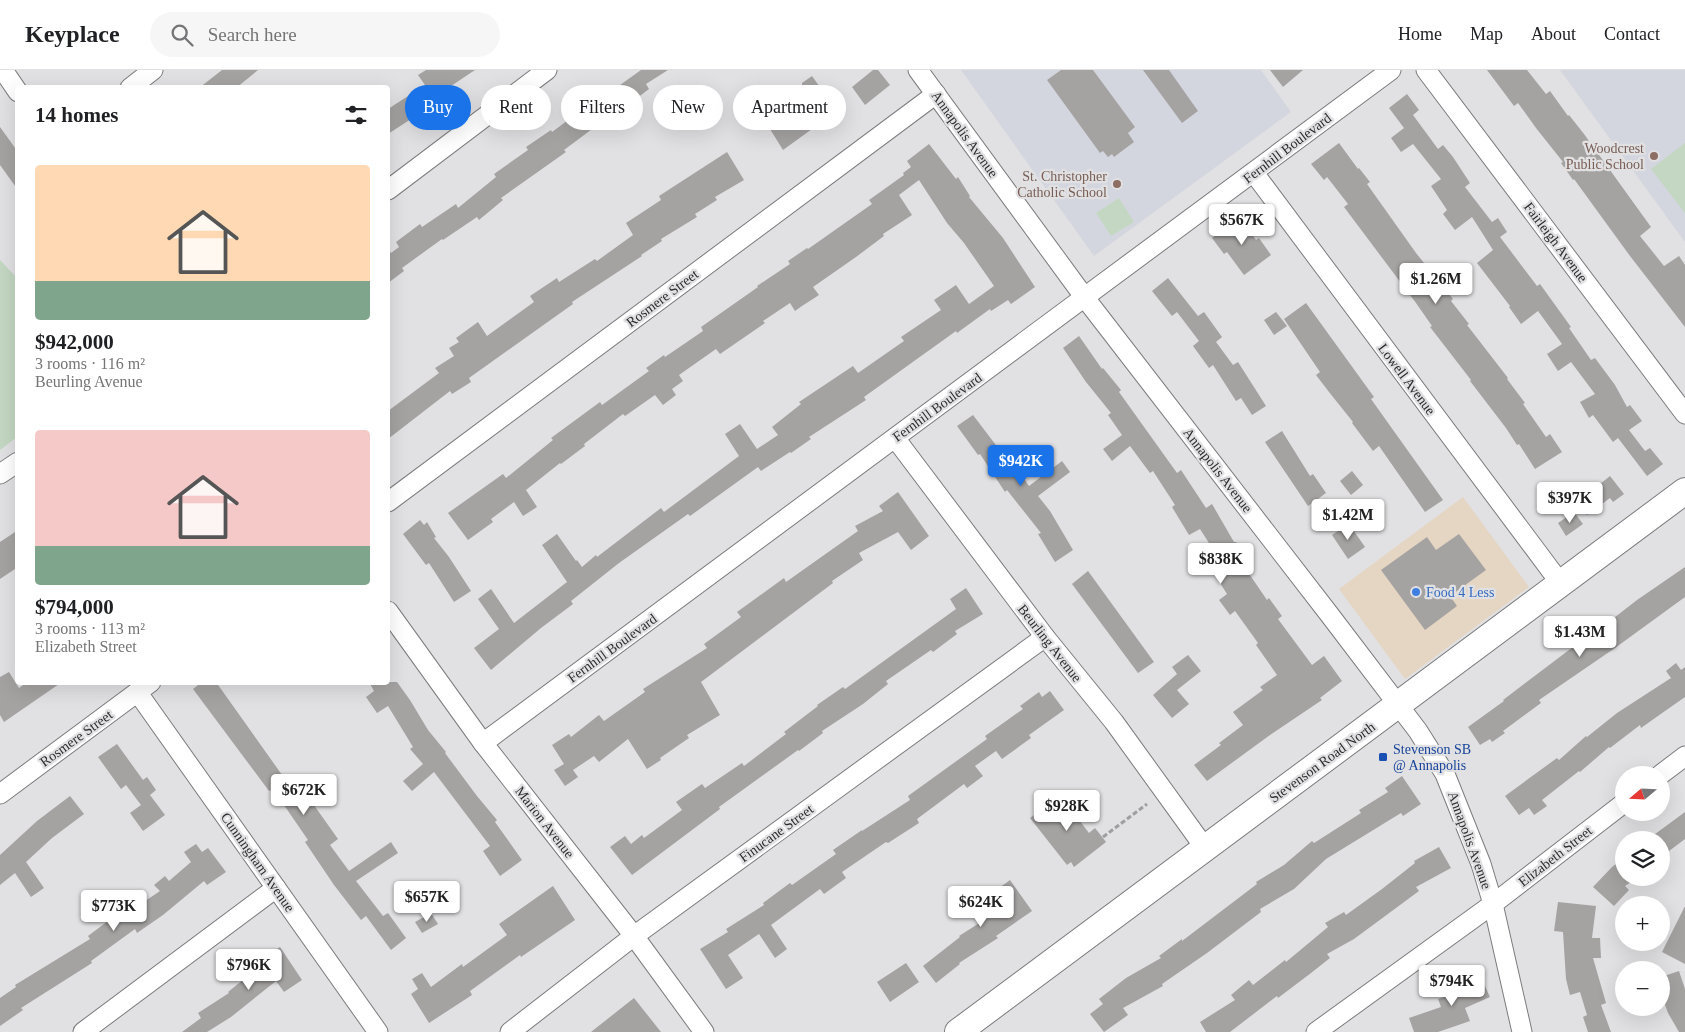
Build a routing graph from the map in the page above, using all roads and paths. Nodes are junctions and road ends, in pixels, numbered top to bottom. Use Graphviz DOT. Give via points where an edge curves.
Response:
graph roads {
  1 [pos="3,70"];
  2 [pos="153,70"];
  3 [pos="548,70"];
  4 [pos="918,70"];
  5 [pos="1391,70"];
  6 [pos="1426,70"];
  7 [pos="134,85"];
  8 [pos="15,88"];
  9 [pos="936,94"];
  10 [pos="1254,173"];
  11 [pos="390,188"];
  12 [pos="1085,298"];
  13 [pos="1685,414"];
  14 [pos="895,438"];
  15 [pos="15,464"];
  16 [pos="0,474"];
  17 [pos="1685,492"];
  18 [pos="390,501"];
  19 [pos="1561,584"];
  20 [pos="390,614"];
  21 [pos="1045,637"];
  22 [pos="144,688"];
  23 [pos="1398,705"];
  24 [pos="482,743"];
  25 [pos="1685,756"];
  26 [pos="1670,767"];
  27 [pos="0,794"];
  28 [pos="1147,804"];
  29 [pos="1615,810"];
  30 [pos="1103,837"];
  31 [pos="1205,848"];
  32 [pos="276,888"];
  33 [pos="1493,904"];
  34 [pos="634,936"];
  35 [pos="83,1032"];
  36 [pos="378,1032"];
  37 [pos="510,1032"];
  38 [pos="704,1032"];
  39 [pos="958,1032"];
  40 [pos="1316,1032"];
  41 [pos="1522,1032"];
  1 -- 8 [label="street"];
  2 -- 7 [label="street"];
  3 -- 11 [label="street"];
  4 -- 9 [label="street, Annapolis Avenue"];
  5 -- 10 [label="street, Fernhill Boulevard"];
  6 -- 13 [label="street, Fairleigh Avenue"];
  9 -- 12 [label="street, Annapolis Avenue"];
  9 -- 18 [label="street, Rosmere Street"];
  10 -- 12 [label="street, Fernhill Boulevard"];
  10 -- 19 [label="street, Lowell Avenue"];
  12 -- 14 [label="street, Fernhill Boulevard"];
  12 -- 23 [label="street, Annapolis Avenue"];
  14 -- 21 [label="street, Beurling Avenue"];
  14 -- 24 [label="street, Fernhill Boulevard"];
  15 -- 16 [label="street"];
  17 -- 19 [label="main road, Stevenson Road North"];
  19 -- 23 [label="main road, Stevenson Road North"];
  20 -- 24 [label="street, Marion Avenue"];
  21 -- 31 [label="street, Beurling Avenue" via="1114,722"];
  21 -- 34 [label="street, Finucane Street"];
  22 -- 27 [label="street, Rosmere Street"];
  22 -- 32 [label="street, Cunningham Avenue"];
  23 -- 31 [label="main road, Stevenson Road North"];
  23 -- 33 [label="street, Annapolis Avenue" via="1445,774 1481,864"];
  24 -- 34 [label="street, Marion Avenue"];
  25 -- 26 [label="street"];
  28 -- 30 [label="path"];
  29 -- 33 [label="street, Elizabeth Street"];
  31 -- 39 [label="main road, Stevenson Road North"];
  32 -- 35 [label="street"];
  32 -- 36 [label="street, Cunningham Avenue"];
  33 -- 40 [label="street, Elizabeth Street"];
  33 -- 41 [label="street, Annapolis Avenue"];
  34 -- 37 [label="street, Finucane Street"];
  34 -- 38 [label="street, Marion Avenue"];
}
